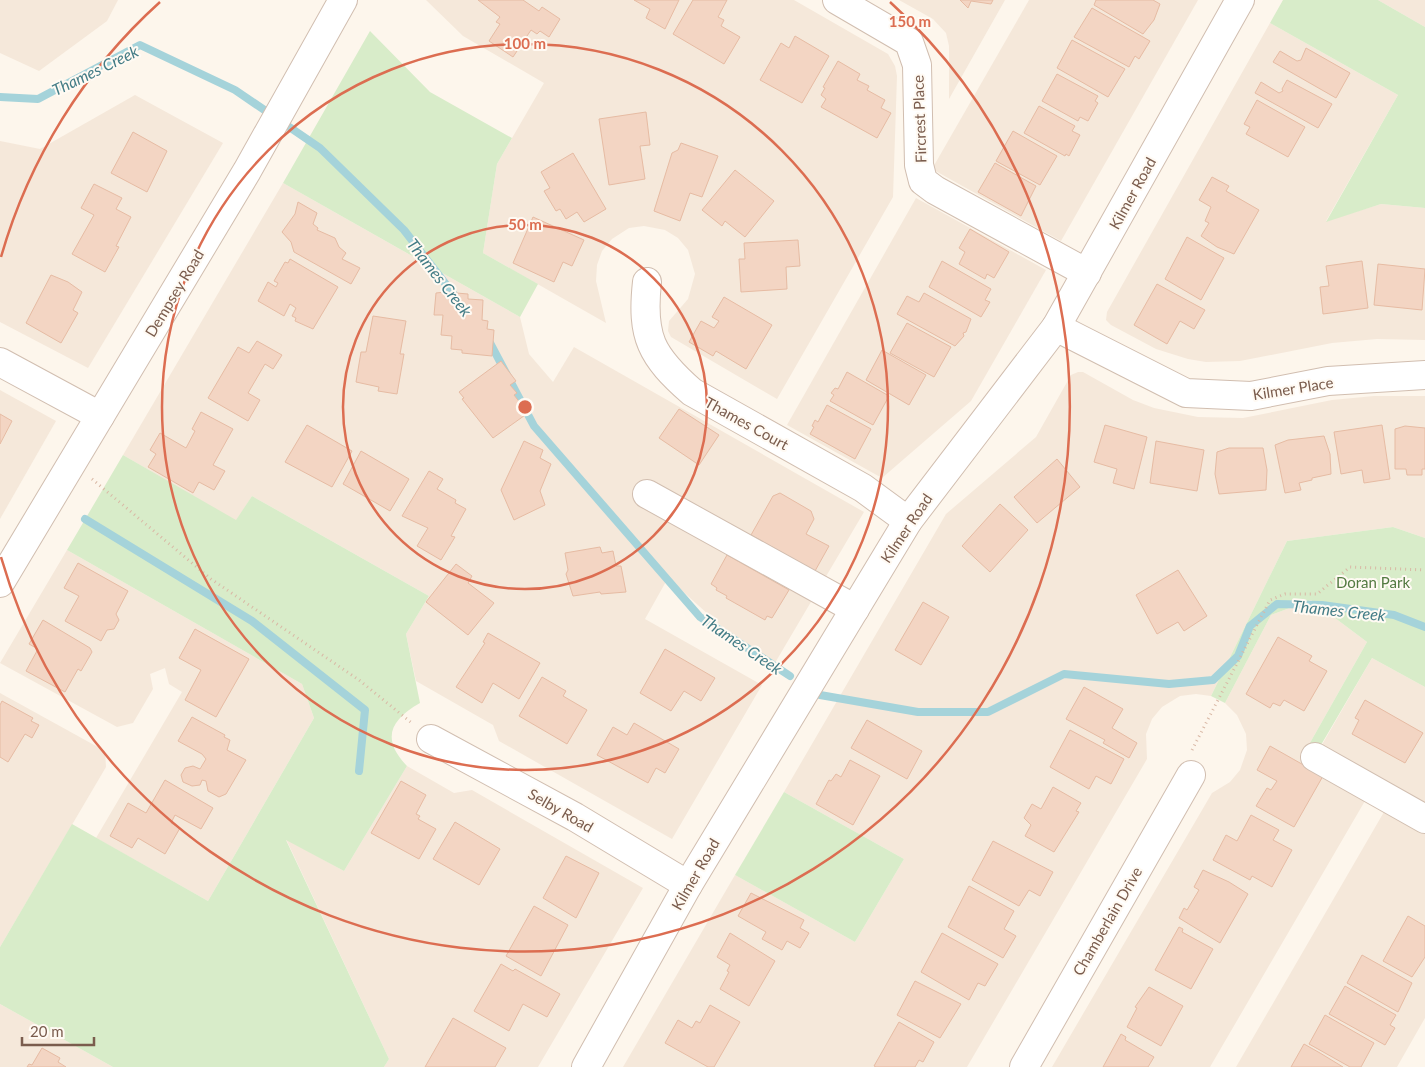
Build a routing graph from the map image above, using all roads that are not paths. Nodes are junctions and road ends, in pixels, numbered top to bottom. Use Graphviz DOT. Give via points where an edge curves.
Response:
graph roads {
  1 [pos="343,0"];
  2 [pos="837,0"];
  3 [pos="1240,0"];
  4 [pos="1088,273"];
  5 [pos="648,282"];
  6 [pos="1056,327"];
  7 [pos="0,362"];
  8 [pos="1425,375"];
  9 [pos="100,416"];
  10 [pos="648,494"];
  11 [pos="908,521"];
  12 [pos="0,583"];
  13 [pos="854,609"];
  14 [pos="431,739"];
  15 [pos="1315,757"];
  16 [pos="1191,763"];
  17 [pos="1425,819"];
  18 [pos="688,885"];
  19 [pos="586,1067"];
  20 [pos="1024,1067"];
  1 -- 9 [label="street, Dempsey Road" via="247,170"];
  2 -- 4 [label="street, Fircrest Place" via="909,42 917,65 919,165 923,181"];
  3 -- 4 [label="street, Kilmer Road"];
  4 -- 6 [label="street, Kilmer Road"];
  5 -- 11 [label="street, Thames Court" via="644,312 647,333 660,358 692,392 863,488"];
  6 -- 8 [label="street, Kilmer Place" via="1186,393 1252,396 1328,381"];
  6 -- 11 [label="street, Kilmer Road"];
  7 -- 9 [label="street"];
  9 -- 12 [label="street, Dempsey Road"];
  10 -- 13 [label="street"];
  11 -- 13 [label="street, Kilmer Road"];
  13 -- 18 [label="street, Kilmer Road"];
  14 -- 18 [label="street, Selby Road" via="575,817"];
  15 -- 17 [label="street"];
  16 -- 20 [label="street, Chamberlain Drive"];
  18 -- 19 [label="street, Kilmer Road"];
}
